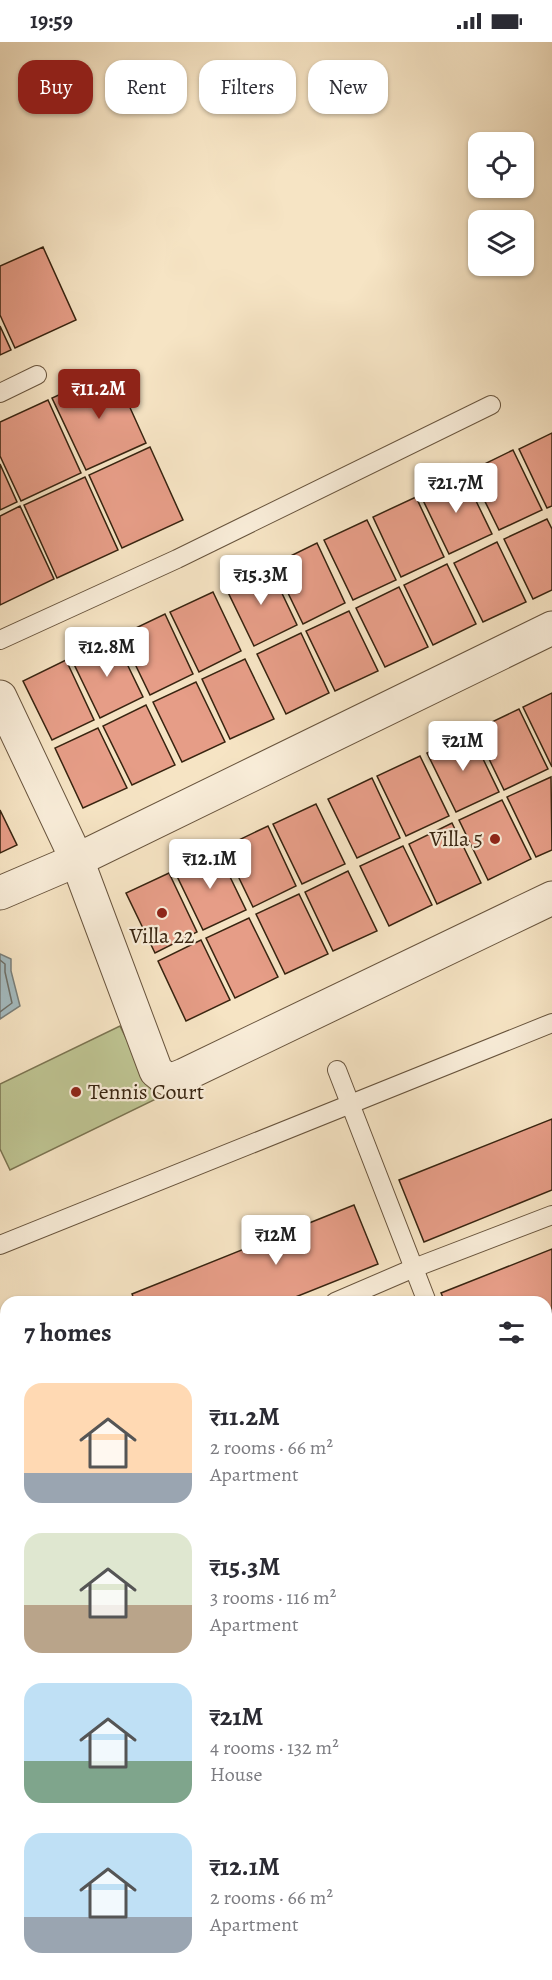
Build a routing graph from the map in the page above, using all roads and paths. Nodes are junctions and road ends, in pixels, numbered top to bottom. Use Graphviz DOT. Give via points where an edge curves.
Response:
graph roads {
  1 [pos="37,375"];
  2 [pos="0,393"];
  3 [pos="491,405"];
  4 [pos="552,628"];
  5 [pos="0,640"];
  6 [pos="0,697"];
  7 [pos="77,860"];
  8 [pos="0,893"];
  9 [pos="552,898"];
  10 [pos="552,1023"];
  11 [pos="337,1071"];
  12 [pos="350,1103"];
  13 [pos="552,1215"];
  14 [pos="0,1245"];
  15 [pos="414,1268"];
  16 [pos="349,1296"];
  17 [pos="425,1296"];
  1 -- 2 [label="lane"];
  3 -- 5 [label="lane" via="177,559"];
  4 -- 7 [label="street"];
  6 -- 7 [label="street"];
  7 -- 8 [label="street"];
  7 -- 9 [label="street" via="156,1071 172,1080"];
  10 -- 12 [label="lane"];
  11 -- 12 [label="lane"];
  12 -- 14 [label="lane"];
  12 -- 15 [label="lane"];
  13 -- 15 [label="lane"];
  15 -- 16 [label="lane"];
  15 -- 17 [label="lane"];
}
